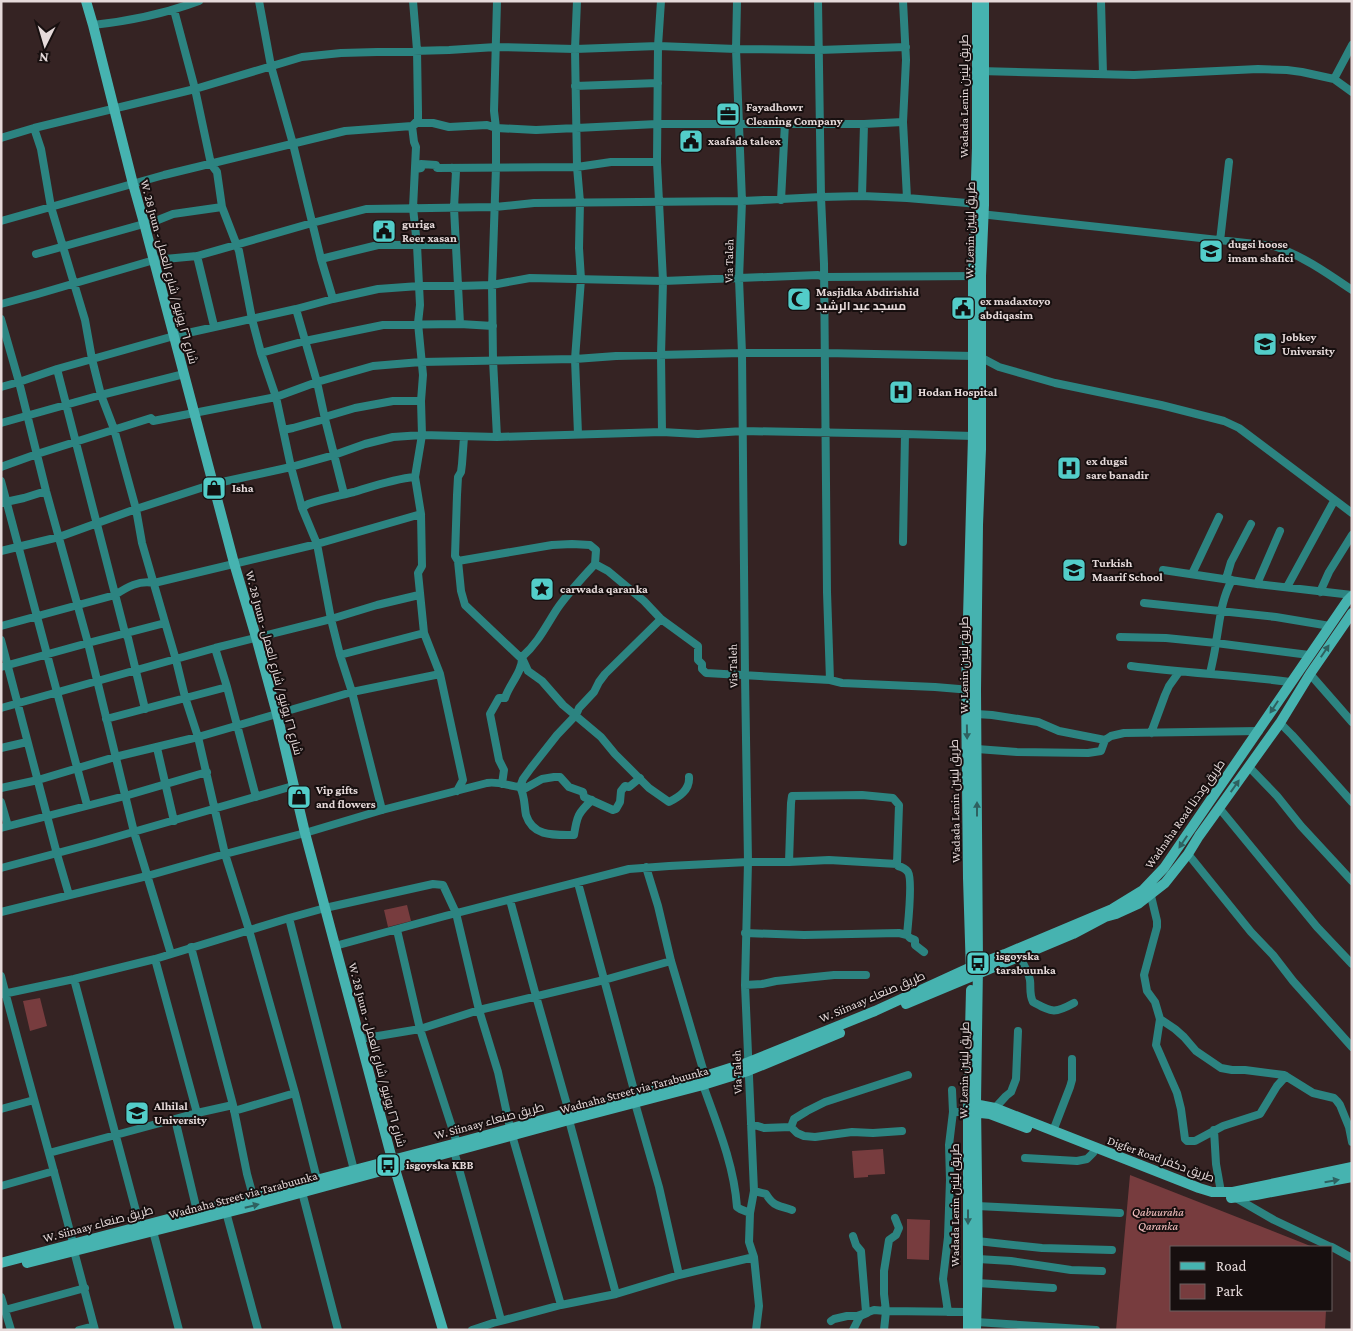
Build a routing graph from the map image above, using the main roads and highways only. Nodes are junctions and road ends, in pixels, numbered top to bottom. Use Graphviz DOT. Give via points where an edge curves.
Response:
graph roads {
  1 [pos="86,1"];
  2 [pos="977,1"];
  3 [pos="984,1"];
  4 [pos="981,71"];
  5 [pos="978,357"];
  6 [pos="1352,596"];
  7 [pos="1352,613"];
  8 [pos="971,690"];
  9 [pos="973,878"];
  10 [pos="975,970"];
  11 [pos="972,1108"];
  12 [pos="393,1163"];
  13 [pos="1352,1167"];
  14 [pos="1352,1177"];
  15 [pos="74,1247"];
  16 [pos="1,1263"];
  17 [pos="1,1270"];
  18 [pos="976,1326"];
  19 [pos="443,1330"];
  20 [pos="968,1330"];
  1 -- 12 [label="main road, W. 28 Juun - شارع ٢٦ يونيو / شارع العمل"];
  2 -- 4 [label="main road, Wadada Lenin طريق لينين"];
  3 -- 4 [label="main road"];
  4 -- 5 [label="main road, Wadada Lenin طريق لينين"];
  5 -- 8 [label="main road, Wadada Lenin طريق لينين" via="973,436"];
  5 -- 8 [label="main road, W. Lenin طريق لينين" via="981,449"];
  6 -- 10 [label="main road, Wadnaha Road طريق وددنا, one-way" via="1176,852 1143,890 1112,909"];
  10 -- 7 [label="main road, Wadnaha Road طريق وددنا, one-way" via="1019,956 1138,904 1165,883 1280,724"];
  8 -- 9 [label="main road, Wadada Lenin طريق لينين, one-way"];
  9 -- 8 [label="main road, W. Lenin طريق لينين, one-way" via="977,749 976,714"];
  9 -- 10 [label="main road, Wadada Lenin طريق لينين"];
  10 -- 11 [label="main road, W. Lenin طريق لينين"];
  10 -- 12 [label="main road, W. Siinaay طريق صنعاء" via="748,1067"];
  11 -- 13 [label="main road, Digfer Road طريق دكفر" via="994,1108 1199,1188 1221,1192"];
  11 -- 14 [label="main road, Digfer Road طريق دكفر, one-way" via="1218,1198 1236,1198"];
  11 -- 18 [label="main road, W. Lenin طريق لينين" via="978,1259"];
  11 -- 20 [label="main road, Wadada Lenin طريق لينين, one-way"];
  12 -- 15 [label="main road, W. Siinaay طريق صنعاء" via="253,1196"];
  15 -- 12 [label="main road, Wadnaha Street via Tarabuunka, one-way" via="153,1231 302,1192"];
  12 -- 19 [label="main road, W. 28 Juun - شارع ٢٦ يونيو / شارع العمل"];
  15 -- 16 [label="main road, W. Siinaay طريق صنعاء"];
  15 -- 17 [label="main road, Wadnaha Street via Tarabuunka"];
}
